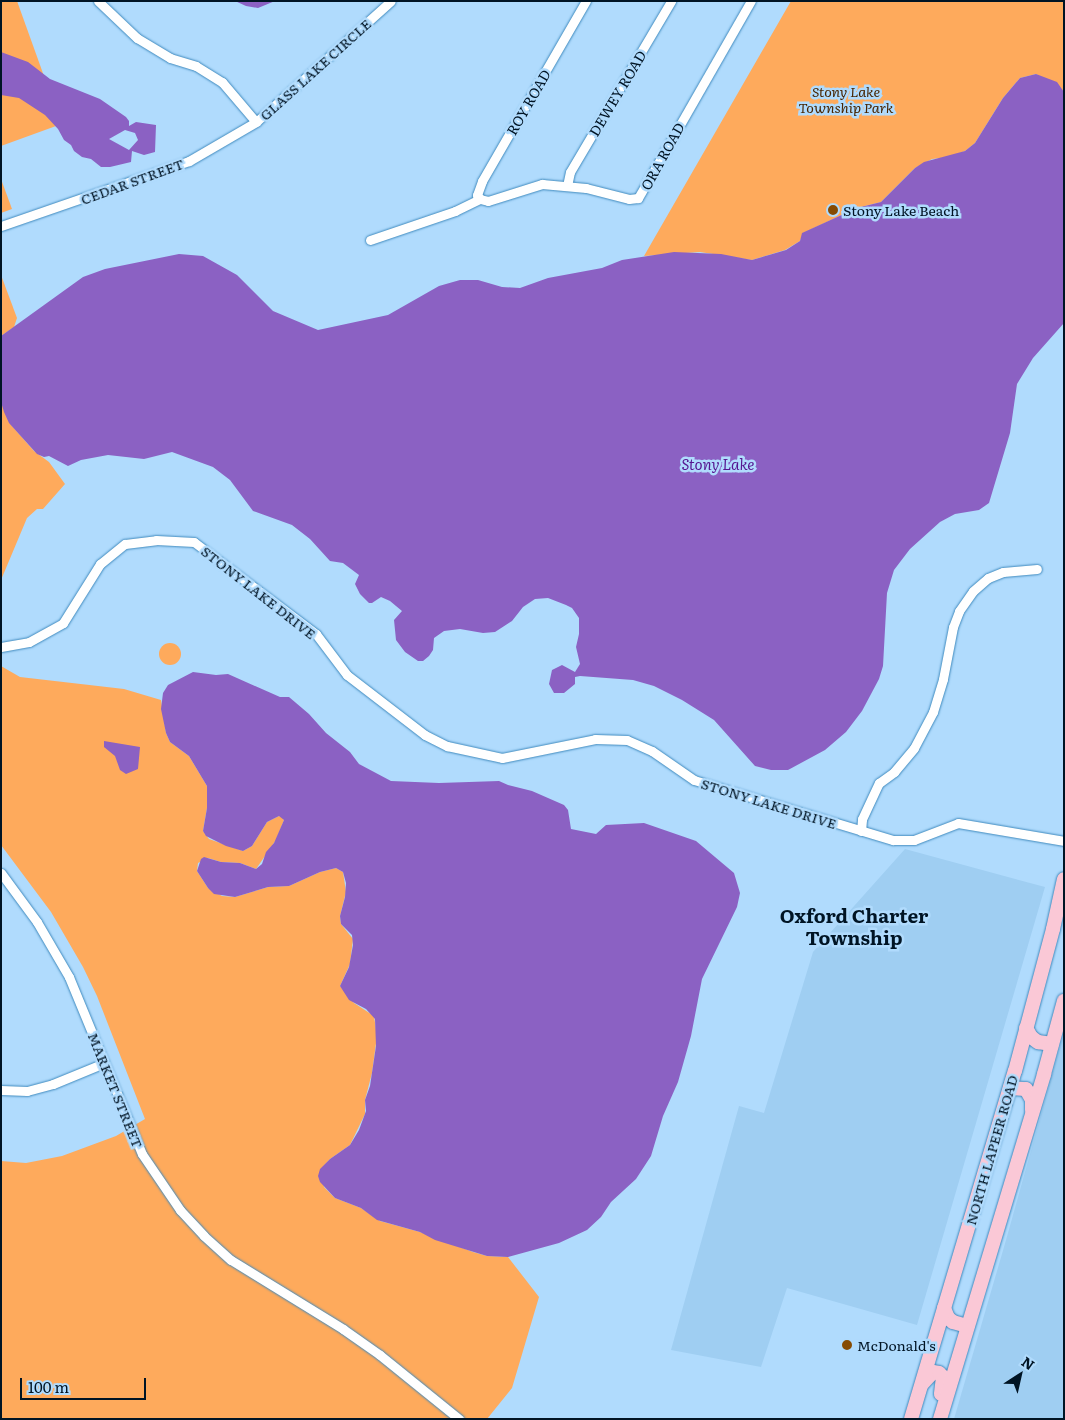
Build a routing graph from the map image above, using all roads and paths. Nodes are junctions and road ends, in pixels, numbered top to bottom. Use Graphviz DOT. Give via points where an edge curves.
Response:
graph roads {
  1 [pos="98,1"];
  2 [pos="392,1"];
  3 [pos="671,1"];
  4 [pos="751,1"];
  5 [pos="584,3"];
  6 [pos="256,122"];
  7 [pos="567,186"];
  8 [pos="480,199"];
  9 [pos="1,226"];
  10 [pos="370,240"];
  11 [pos="1037,569"];
  12 [pos="1,647"];
  13 [pos="861,831"];
  14 [pos="1064,841"];
  15 [pos="1,873"];
  16 [pos="1064,879"];
  17 [pos="1064,1002"];
  18 [pos="1026,1028"];
  19 [pos="1052,1044"];
  20 [pos="104,1063"];
  21 [pos="1010,1088"];
  22 [pos="1,1090"];
  23 [pos="1032,1114"];
  24 [pos="944,1308"];
  25 [pos="968,1326"];
  26 [pos="921,1385"];
  27 [pos="459,1419"];
  28 [pos="911,1419"];
  29 [pos="934,1419"];
  30 [pos="940,1419"];
  1 -- 6 [label="street, GLASS LAKE CIRCLE" via="137,38 170,58 196,66 222,82"];
  2 -- 6 [label="street, GLASS LAKE CIRCLE"];
  3 -- 7 [label="street, DEWEY ROAD" via="570,172"];
  4 -- 7 [label="street, ORA ROAD" via="638,198"];
  5 -- 8 [label="street, ROY ROAD" via="482,181 477,194"];
  6 -- 9 [label="street, CEDAR STREET" via="189,161"];
  7 -- 8 [label="street, ORA ROAD" via="542,184 488,202"];
  8 -- 10 [label="street, ORA ROAD" via="455,211"];
  11 -- 13 [label="street" via="1003,572 988,578 972,591 953,627 943,679 932,712 914,748 894,772 879,783 862,819"];
  12 -- 13 [label="street, STONY LAKE DRIVE" via="30,642 63,624 100,564 125,544 156,540 194,542 316,634 347,675 425,735 447,746 502,758 594,739 627,740 652,750 694,780"];
  13 -- 14 [label="street, STONY LAKE DRIVE" via="893,840 914,840 958,823"];
  15 -- 20 [label="street, MARKET STREET" via="37,922 69,977"];
  16 -- 18 [label="main road, NORTH LAPEER ROAD"];
  17 -- 19 [label="main road, NORTH LAPEER ROAD"];
  18 -- 19 [label="main road" via="1038,1042"];
  18 -- 21 [label="main road, NORTH LAPEER ROAD"];
  19 -- 23 [label="main road, NORTH LAPEER ROAD"];
  20 -- 22 [label="street" via="44,1087 27,1091"];
  20 -- 27 [label="street, MARKET STREET" via="142,1154 180,1210 204,1236 248,1272 380,1355"];
  21 -- 23 [label="main road" via="1026,1089 1032,1100"];
  21 -- 24 [label="main road, NORTH LAPEER ROAD"];
  23 -- 25 [label="main road, NORTH LAPEER ROAD"];
  24 -- 25 [label="main road" via="953,1322"];
  24 -- 26 [label="main road, NORTH LAPEER ROAD"];
  25 -- 30 [label="main road, NORTH LAPEER ROAD"];
  26 -- 28 [label="main road, NORTH LAPEER ROAD"];
  26 -- 29 [label="main road" via="933,1372 943,1377 944,1386"];
}
